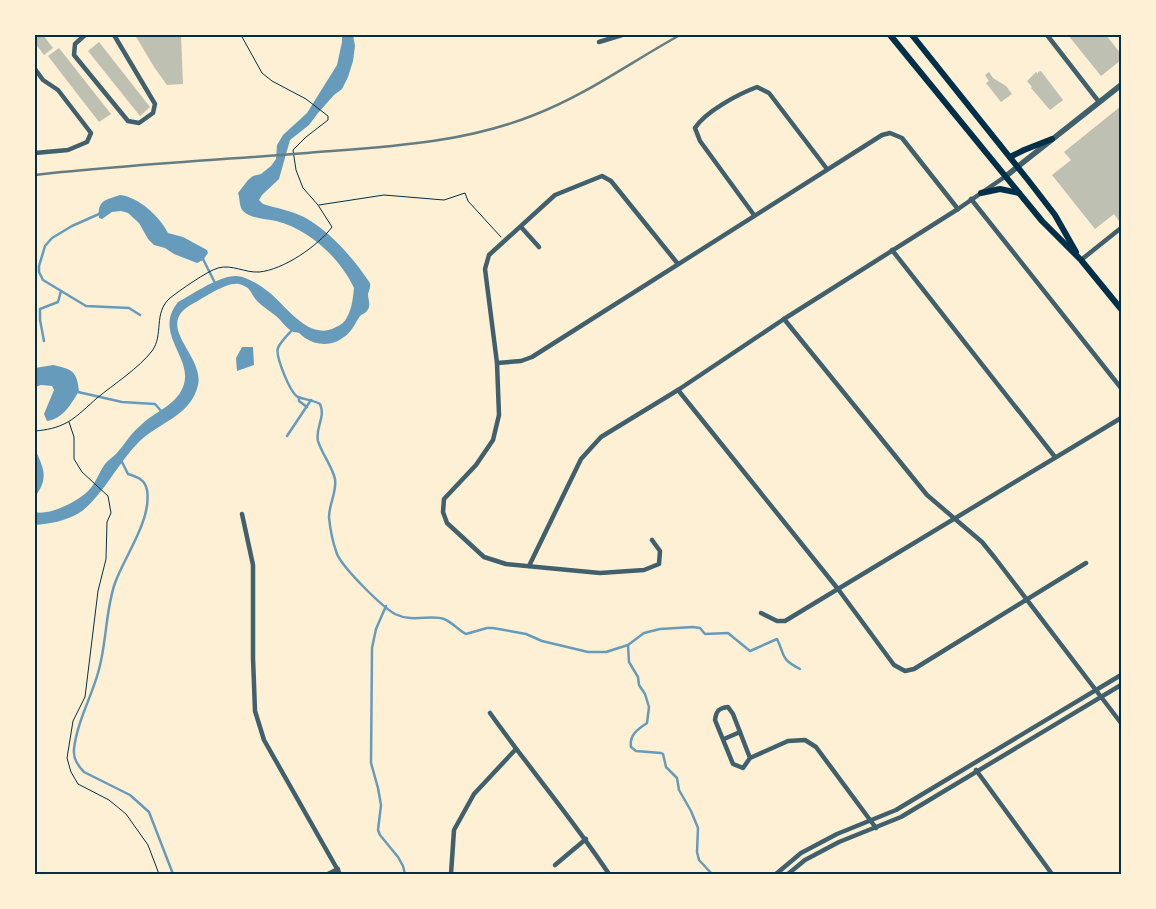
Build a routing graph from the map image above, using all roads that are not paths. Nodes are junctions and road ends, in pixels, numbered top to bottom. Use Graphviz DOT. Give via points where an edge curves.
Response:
graph roads {
  1 [pos="86,35"];
  2 [pos="114,35"];
  3 [pos="622,35"];
  4 [pos="890,35"];
  5 [pos="912,35"];
  6 [pos="1048,35"];
  7 [pos="599,42"];
  8 [pos="35,69"];
  9 [pos="1121,85"];
  10 [pos="1099,102"];
  11 [pos="1052,139"];
  12 [pos="35,153"];
  13 [pos="1010,157"];
  14 [pos="1018,167"];
  15 [pos="828,169"];
  16 [pos="1006,176"];
  17 [pos="981,192"];
  18 [pos="1019,193"];
  19 [pos="971,199"];
  20 [pos="958,209"];
  21 [pos="754,215"];
  22 [pos="521,227"];
  23 [pos="1121,228"];
  24 [pos="539,247"];
  25 [pos="892,250"];
  26 [pos="1081,260"];
  27 [pos="678,264"];
  28 [pos="1121,309"];
  29 [pos="784,319"];
  30 [pos="497,362"];
  31 [pos="1121,388"];
  32 [pos="678,390"];
  33 [pos="1121,418"];
  34 [pos="1055,458"];
  35 [pos="242,514"];
  36 [pos="954,519"];
  37 [pos="652,540"];
  38 [pos="1086,563"];
  39 [pos="529,566"];
  40 [pos="838,589"];
  41 [pos="1027,600"];
  42 [pos="761,613"];
  43 [pos="1121,675"];
  44 [pos="1121,685"];
  45 [pos="1096,690"];
  46 [pos="1101,697"];
  47 [pos="490,713"];
  48 [pos="1121,723"];
  49 [pos="740,732"];
  50 [pos="724,739"];
  51 [pos="516,749"];
  52 [pos="750,758"];
  53 [pos="972,765"];
  54 [pos="977,772"];
  55 [pos="871,822"];
  56 [pos="876,828"];
  57 [pos="586,839"];
  58 [pos="555,865"];
  59 [pos="339,872"];
  60 [pos="328,874"];
  61 [pos="451,874"];
  62 [pos="609,874"];
  63 [pos="776,874"];
  64 [pos="788,874"];
  65 [pos="1052,874"];
  1 -- 2 [label="street" via="75,44 74,55 128,121 139,123 153,113 155,104"];
  3 -- 7 [label="street"];
  4 -- 16 [label="main road"];
  5 -- 13 [label="main road"];
  6 -- 10 [label="street"];
  8 -- 12 [label="street" via="43,80 58,90 91,133 87,142 68,150"];
  9 -- 10 [label="street"];
  10 -- 11 [label="street"];
  11 -- 13 [label="main road"];
  11 -- 14 [label="street"];
  13 -- 14 [label="main road"];
  14 -- 16 [label="street"];
  14 -- 26 [label="main road" via="1055,215"];
  15 -- 20 [label="street" via="874,139 890,133 902,138"];
  15 -- 21 [label="street"];
  15 -- 21 [label="street" via="769,94 757,87 743,92 700,120 695,128 700,141"];
  16 -- 17 [label="street"];
  16 -- 18 [label="main road"];
  17 -- 18 [label="main road" via="1000,189"];
  17 -- 19 [label="street"];
  18 -- 26 [label="main road"];
  19 -- 20 [label="street"];
  19 -- 31 [label="street"];
  20 -- 25 [label="street"];
  21 -- 27 [label="street"];
  22 -- 24 [label="street"];
  22 -- 27 [label="street" via="555,195 602,176 611,181"];
  22 -- 30 [label="street" via="489,255 485,269"];
  23 -- 26 [label="street"];
  25 -- 29 [label="street"];
  25 -- 34 [label="street"];
  26 -- 28 [label="main road"];
  27 -- 30 [label="street" via="532,357"];
  29 -- 32 [label="street"];
  29 -- 36 [label="street" via="927,495"];
  30 -- 39 [label="street" via="499,415 493,440 444,499 443,512 447,523 484,557 506,564"];
  32 -- 39 [label="street" via="622,422 601,437 581,459"];
  32 -- 40 [label="street"];
  33 -- 34 [label="street"];
  34 -- 36 [label="street"];
  35 -- 59 [label="street" via="253,565 255,711 264,740"];
  36 -- 40 [label="street"];
  36 -- 41 [label="street" via="982,542"];
  37 -- 39 [label="street" via="660,551 659,564 644,570 600,573"];
  38 -- 41 [label="street"];
  40 -- 41 [label="street" via="894,665 905,671 914,669"];
  40 -- 42 [label="street" via="785,621 776,621"];
  41 -- 45 [label="street"];
  43 -- 45 [label="street"];
  44 -- 46 [label="street"];
  45 -- 46 [label="street"];
  45 -- 53 [label="street"];
  46 -- 48 [label="street"];
  46 -- 54 [label="street"];
  47 -- 51 [label="street"];
  49 -- 50 [label="street"];
  49 -- 50 [label="street" via="728,707 720,708 715,720"];
  49 -- 52 [label="street"];
  50 -- 52 [label="street" via="733,764 743,768"];
  51 -- 57 [label="street"];
  51 -- 61 [label="street" via="474,794 454,830"];
  52 -- 55 [label="street" via="788,742 805,740 816,747"];
  53 -- 54 [label="street"];
  53 -- 55 [label="street"];
  54 -- 56 [label="street" via="901,817"];
  54 -- 65 [label="street"];
  55 -- 56 [label="street"];
  55 -- 63 [label="street" via="837,834 801,853"];
  56 -- 64 [label="street" via="805,860"];
  57 -- 58 [label="street"];
  57 -- 62 [label="street"];
  59 -- 60 [label="street"];
}
